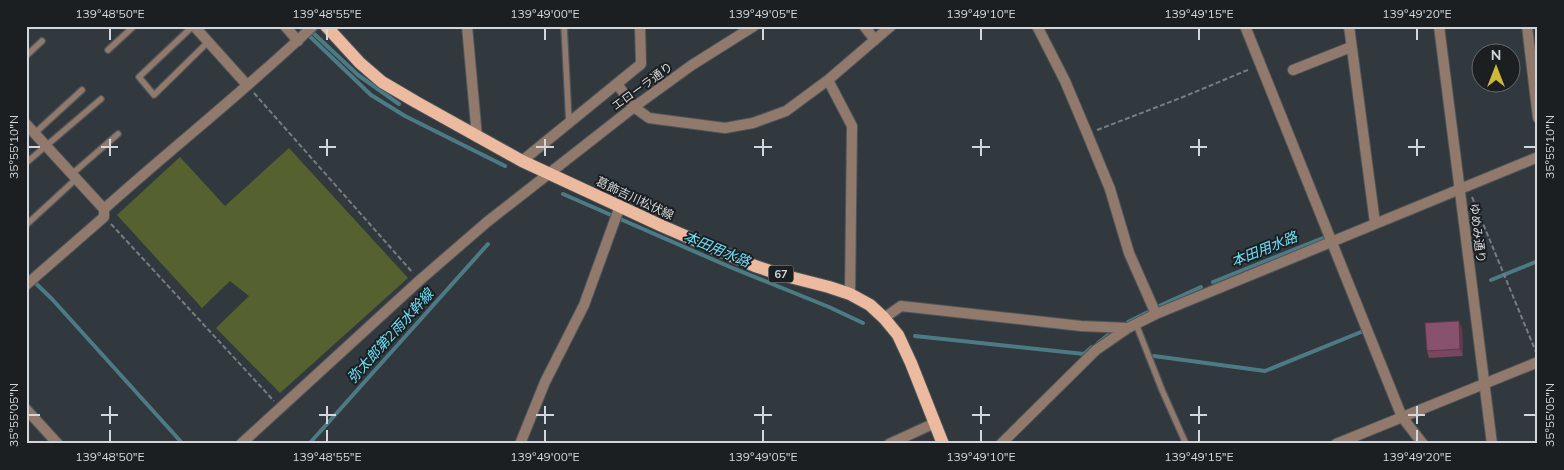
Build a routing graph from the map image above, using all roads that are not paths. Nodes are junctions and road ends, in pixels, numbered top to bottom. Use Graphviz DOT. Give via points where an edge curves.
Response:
graph roads {
  1 [pos="134,26"];
  2 [pos="193,26"];
  3 [pos="285,26"];
  4 [pos="313,26"];
  5 [pos="326,26"];
  6 [pos="467,26"];
  7 [pos="564,26"];
  8 [pos="640,26"];
  9 [pos="754,26"];
  10 [pos="864,26"];
  11 [pos="891,26"];
  12 [pos="1037,26"];
  13 [pos="1245,26"];
  14 [pos="1348,26"];
  15 [pos="1438,26"];
  16 [pos="1526,26"];
  17 [pos="875,40"];
  18 [pos="42,41"];
  19 [pos="298,41"];
  20 [pos="208,42"];
  21 [pos="1351,47"];
  22 [pos="108,50"];
  23 [pos="26,56"];
  24 [pos="1293,70"];
  25 [pos="1535,79"];
  26 [pos="828,80"];
  27 [pos="617,84"];
  28 [pos="247,85"];
  29 [pos="82,90"];
  30 [pos="101,100"];
  31 [pos="634,107"];
  32 [pos="1538,118"];
  33 [pos="569,123"];
  34 [pos="29,129"];
  35 [pos="118,134"];
  36 [pos="477,137"];
  37 [pos="46,146"];
  38 [pos="1538,157"];
  39 [pos="522,161"];
  40 [pos="26,163"];
  41 [pos="549,174"];
  42 [pos="74,176"];
  43 [pos="1464,186"];
  44 [pos="620,206"];
  45 [pos="104,213"];
  46 [pos="1375,223"];
  47 [pos="26,225"];
  48 [pos="1331,242"];
  49 [pos="26,285"];
  50 [pos="850,294"];
  51 [pos="1156,314"];
  52 [pos="884,318"];
  53 [pos="1132,326"];
  54 [pos="1538,362"];
  55 [pos="1484,384"];
  56 [pos="26,409"];
  57 [pos="1402,417"];
  58 [pos="934,423"];
  59 [pos="58,444"];
  60 [pos="241,444"];
  61 [pos="520,444"];
  62 [pos="889,444"];
  63 [pos="943,444"];
  64 [pos="1001,444"];
  65 [pos="1186,444"];
  66 [pos="1336,444"];
  67 [pos="1423,444"];
  68 [pos="1492,444"];
  1 -- 22 [label="lane"];
  2 -- 20 [label="street"];
  2 -- 20 [label="lane" via="138,77 154,95"];
  3 -- 19 [label="street"];
  4 -- 19 [label="street"];
  5 -- 36 [label="main road, 葛飾吉川松伏線 / 67" via="382,82"];
  6 -- 36 [label="street"];
  7 -- 33 [label="lane"];
  8 -- 27 [label="street" via="641,64"];
  9 -- 31 [label="street, エローラ通り"];
  10 -- 17 [label="street"];
  11 -- 17 [label="street"];
  12 -- 51 [label="street" via="1087,133 1110,189 1129,253"];
  13 -- 48 [label="street"];
  14 -- 21 [label="street"];
  15 -- 43 [label="street, ゆめみ通り"];
  16 -- 25 [label="street"];
  17 -- 26 [label="street"];
  18 -- 23 [label="lane"];
  19 -- 28 [label="street"];
  20 -- 28 [label="street"];
  21 -- 24 [label="street"];
  21 -- 46 [label="street"];
  25 -- 32 [label="street"];
  26 -- 31 [label="street" via="786,111 753,123 725,128 649,118"];
  26 -- 50 [label="street" via="852,126"];
  27 -- 31 [label="street"];
  27 -- 33 [label="street"];
  28 -- 45 [label="street" via="150,168"];
  29 -- 34 [label="lane"];
  30 -- 37 [label="lane"];
  31 -- 41 [label="street, エローラ通り"];
  33 -- 39 [label="street"];
  34 -- 37 [label="street"];
  35 -- 42 [label="lane"];
  36 -- 39 [label="main road, 葛飾吉川松伏線 / 67"];
  37 -- 40 [label="lane"];
  37 -- 42 [label="street"];
  38 -- 43 [label="street"];
  39 -- 41 [label="main road, 葛飾吉川松伏線 / 67"];
  41 -- 44 [label="main road, 葛飾吉川松伏線 / 67"];
  41 -- 60 [label="street, エローラ通り" via="420,280"];
  42 -- 45 [label="street"];
  42 -- 47 [label="lane"];
  43 -- 46 [label="street"];
  43 -- 55 [label="street, ゆめみ通り"];
  44 -- 50 [label="main road, 葛飾吉川松伏線 / 67" via="755,266"];
  44 -- 61 [label="street" via="584,305 545,382"];
  45 -- 49 [label="street"];
  46 -- 48 [label="street"];
  48 -- 51 [label="street"];
  48 -- 57 [label="street"];
  50 -- 52 [label="main road, 葛飾吉川松伏線 / 67" via="870,305"];
  51 -- 53 [label="street"];
  52 -- 53 [label="street" via="901,306 1081,326"];
  52 -- 58 [label="main road, 葛飾吉川松伏線 / 67" via="898,336"];
  53 -- 64 [label="street" via="1096,350"];
  53 -- 65 [label="lane"];
  54 -- 55 [label="street"];
  55 -- 57 [label="street"];
  55 -- 68 [label="street, ゆめみ通り"];
  56 -- 59 [label="street"];
  57 -- 66 [label="street"];
  57 -- 67 [label="street"];
  58 -- 62 [label="street"];
  58 -- 63 [label="main road, 葛飾吉川松伏線 / 67"];
}
